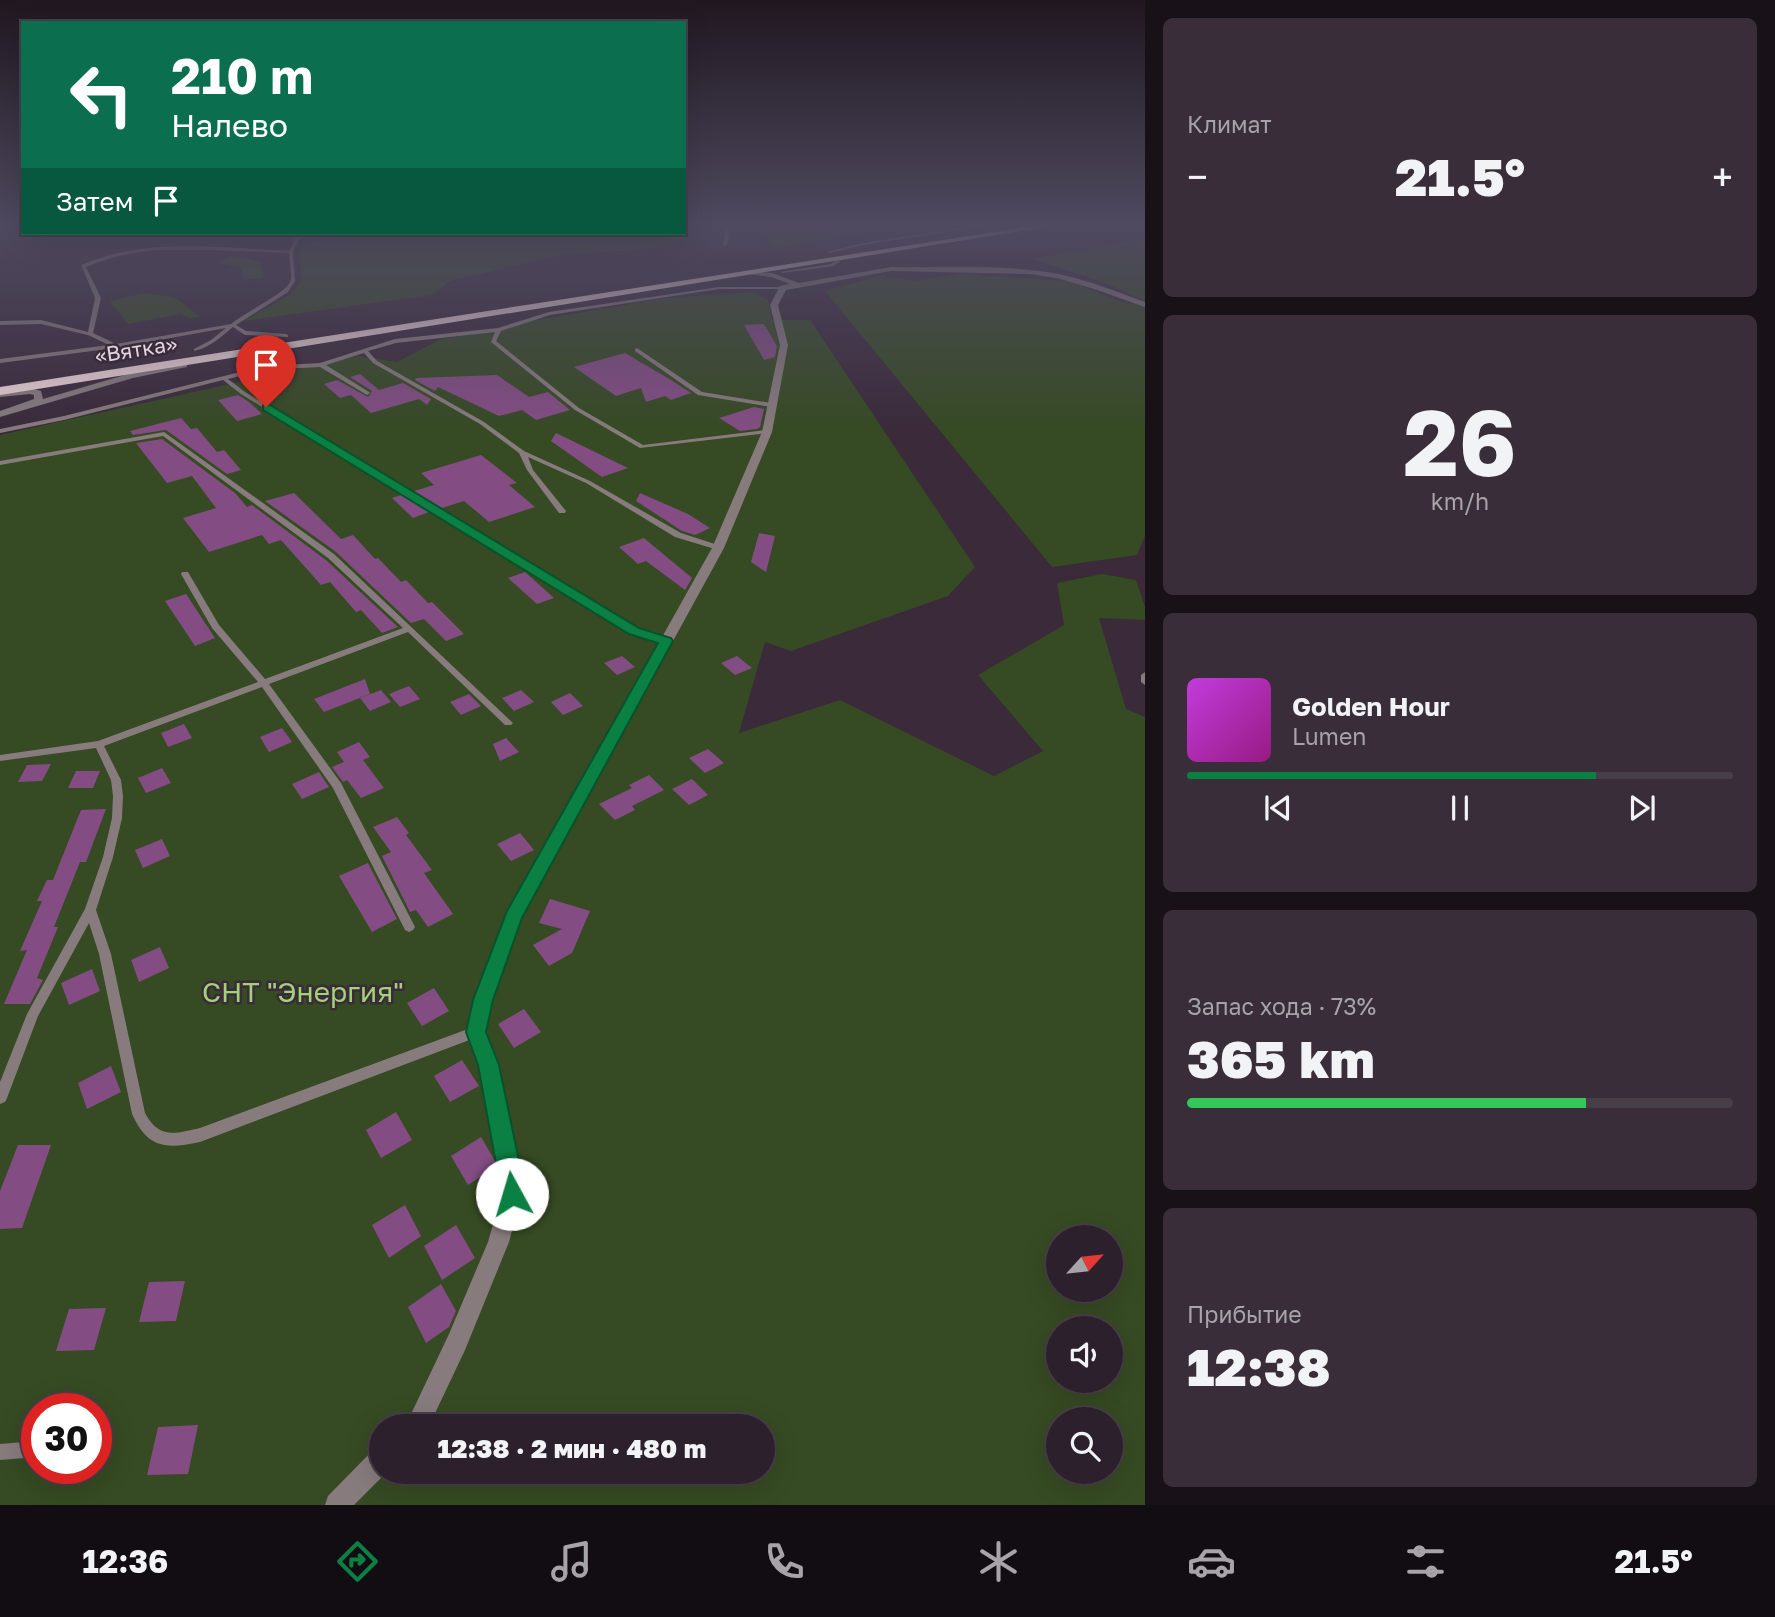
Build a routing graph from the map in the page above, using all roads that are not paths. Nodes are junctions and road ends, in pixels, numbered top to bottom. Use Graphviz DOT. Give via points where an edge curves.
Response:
graph roads {
  1 [pos="96,293"];
  2 [pos="283,293"];
  3 [pos="562,293"];
  4 [pos="616,293"];
  5 [pos="685,293"];
  6 [pos="779,293"];
  7 [pos="1114,293"];
  8 [pos="1145,305"];
  9 [pos="0,323"];
  10 [pos="233,325"];
  11 [pos="499,330"];
  12 [pos="90,334"];
  13 [pos="286,336"];
  14 [pos="115,346"];
  15 [pos="276,347"];
  16 [pos="196,350"];
  17 [pos="637,350"];
  18 [pos="365,351"];
  19 [pos="0,361"];
  20 [pos="321,365"];
  21 [pos="225,379"];
  22 [pos="0,381"];
  23 [pos="0,393"];
  24 [pos="367,393"];
  25 [pos="771,405"];
  26 [pos="18,409"];
  27 [pos="0,414"];
  28 [pos="0,431"];
  29 [pos="767,432"];
  30 [pos="522,452"];
  31 [pos="0,463"];
  32 [pos="562,511"];
  33 [pos="718,548"];
  34 [pos="184,574"];
  35 [pos="409,629"];
  36 [pos="666,641"];
  37 [pos="1145,675"];
  38 [pos="1145,682"];
  39 [pos="264,683"];
  40 [pos="508,723"];
  41 [pos="99,744"];
  42 [pos="0,758"];
  43 [pos="90,911"];
  44 [pos="409,927"];
  45 [pos="476,1032"];
  46 [pos="0,1098"];
  47 [pos="423,1414"];
  48 [pos="21,1450"];
  49 [pos="0,1452"];
  50 [pos="369,1472"];
  51 [pos="337,1505"];
  1 -- 12 [label="lane"];
  2 -- 10 [label="lane"];
  3 -- 13 [label="highway, «Вятка»"];
  4 -- 15 [label="highway, «Вятка»"];
  5 -- 11 [label="lane" via="549,314"];
  6 -- 25 [label="street" via="774,304 784,345"];
  7 -- 8 [label="street"];
  9 -- 12 [label="lane" via="41,322"];
  10 -- 13 [label="lane" via="245,333"];
  10 -- 14 [label="lane"];
  10 -- 16 [label="lane"];
  11 -- 18 [label="lane" via="395,341"];
  11 -- 29 [label="lane" via="493,341 577,409 642,447"];
  12 -- 14 [label="lane"];
  13 -- 16 [label="highway, «Вятка»"];
  14 -- 19 [label="lane"];
  15 -- 23 [label="highway, «Вятка»"];
  15 -- 26 [label="street" via="131,376"];
  16 -- 22 [label="highway, «Вятка»"];
  17 -- 25 [label="lane" via="700,394"];
  18 -- 20 [label="lane"];
  18 -- 30 [label="lane" via="375,362 482,422"];
  20 -- 21 [label="lane" via="264,368"];
  20 -- 24 [label="lane"];
  21 -- 28 [label="lane"];
  21 -- 36 [label="lane" via="634,631"];
  23 -- 26 [label="street" via="40,395 36,402"];
  25 -- 29 [label="street"];
  26 -- 27 [label="street"];
  29 -- 33 [label="street"];
  30 -- 32 [label="lane"];
  30 -- 33 [label="lane" via="588,482 678,535"];
  31 -- 35 [label="lane" via="164,434 331,556"];
  33 -- 36 [label="street"];
  34 -- 39 [label="lane" via="215,625"];
  35 -- 39 [label="lane"];
  35 -- 40 [label="lane"];
  36 -- 45 [label="street" via="513,917"];
  37 -- 38 [label="lane"];
  39 -- 41 [label="lane"];
  39 -- 44 [label="lane" via="337,786"];
  41 -- 42 [label="lane"];
  41 -- 43 [label="lane" via="116,780 117,818"];
  43 -- 45 [label="lane" via="105,954 139,1114 158,1138 175,1141 200,1135"];
  43 -- 46 [label="lane" via="33,1014"];
  45 -- 47 [label="street" via="488,1065 512,1194 498,1241"];
  48 -- 49 [label="lane"];
  50 -- 51 [label="street"];
}
